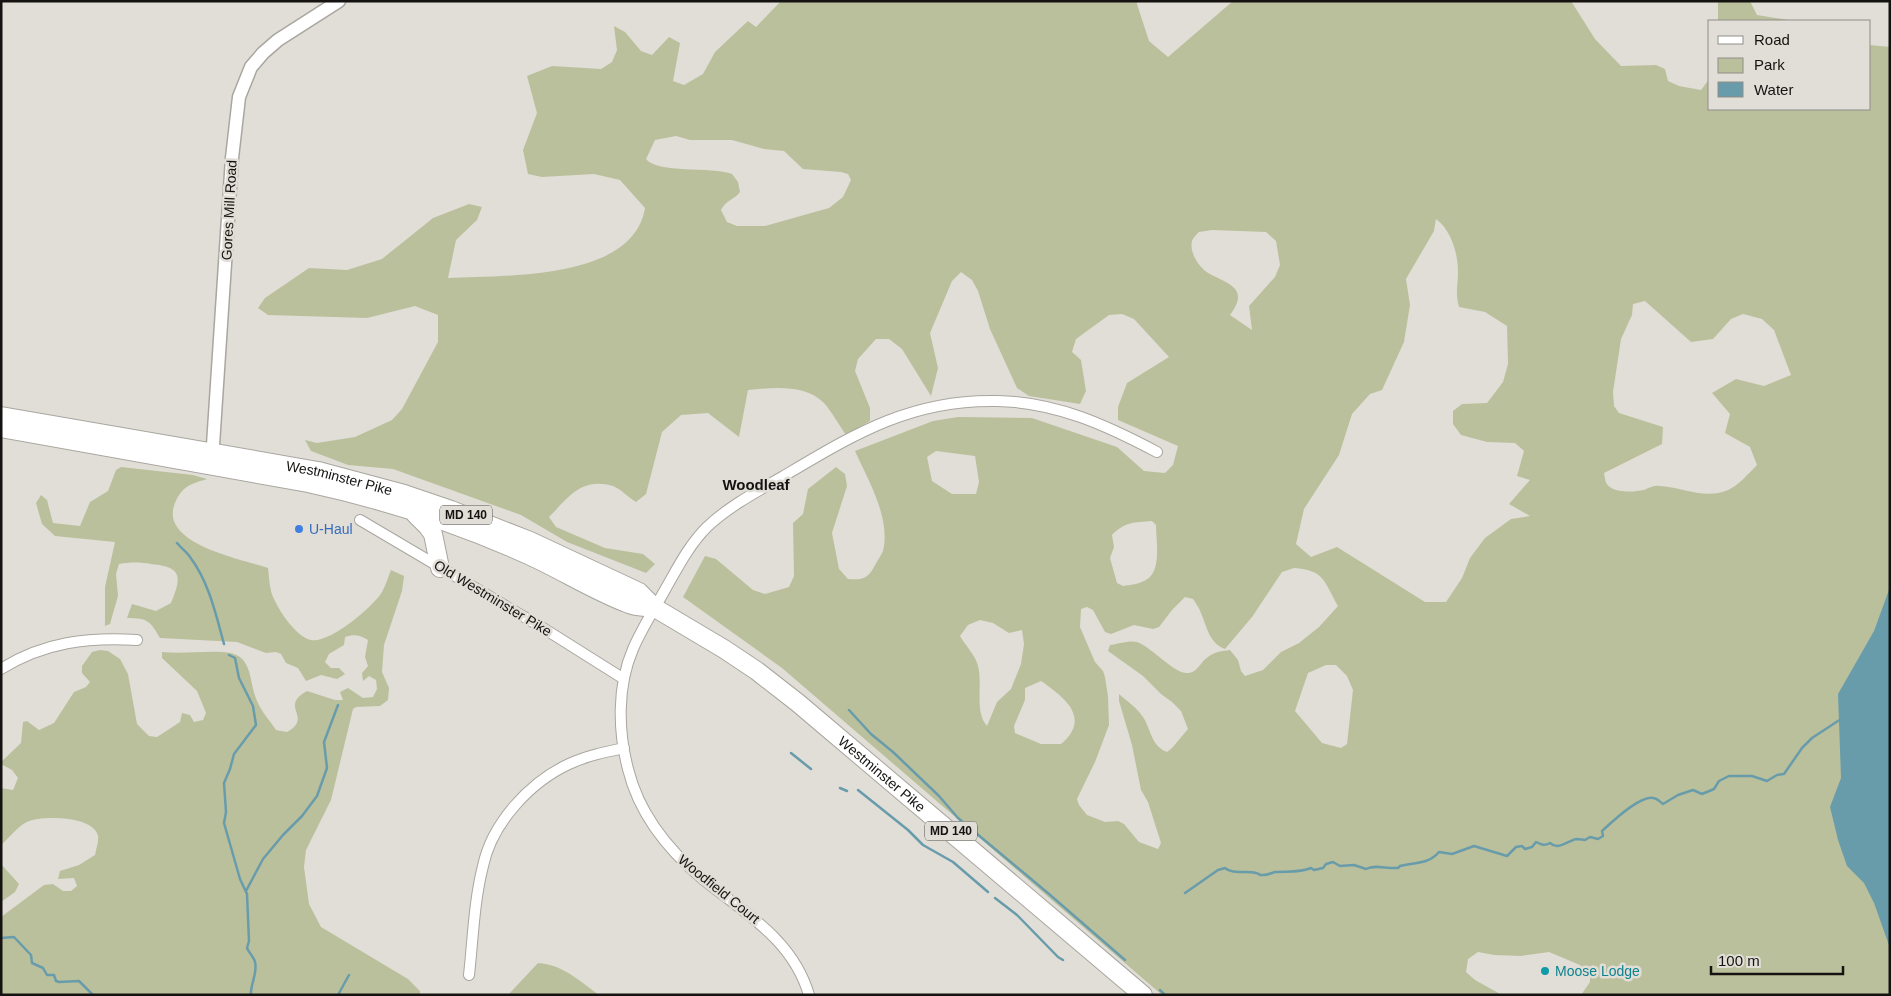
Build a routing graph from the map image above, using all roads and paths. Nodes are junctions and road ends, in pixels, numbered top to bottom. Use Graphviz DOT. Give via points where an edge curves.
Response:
graph roads {
  1 [pos="339,1"];
  2 [pos="1,416"];
  3 [pos="1,428"];
  4 [pos="1157,452"];
  5 [pos="212,459"];
  6 [pos="412,512"];
  7 [pos="360,520"];
  8 [pos="440,568"];
  9 [pos="655,608"];
  10 [pos="137,640"];
  11 [pos="1,669"];
  12 [pos="624,678"];
  13 [pos="624,748"];
  14 [pos="470,975"];
  15 [pos="809,995"];
  16 [pos="1143,995"];
  1 -- 5 [label="street, Gores Mill Road" via="263,53 250,67 238,97"];
  2 -- 5 [label="highway, Westminster Pike / MD 140"];
  3 -- 5 [label="highway, Westminster Pike / MD 140"];
  4 -- 9 [label="street, Woodfield Court" via="1120,432 1054,408 998,401 950,404 905,414 842,442 749,497 708,526 681,560"];
  5 -- 6 [label="highway, Westminster Pike / MD 140" via="357,494"];
  5 -- 9 [label="highway, Westminster Pike / MD 140" via="318,471 451,510 530,541 639,592"];
  6 -- 8 [label="highway" via="432,534"];
  6 -- 9 [label="highway, Westminster Pike / MD 140" via="526,554 630,605"];
  7 -- 8 [label="street, Old Westminster Pike"];
  8 -- 12 [label="street, Old Westminster Pike"];
  9 -- 12 [label="street, Woodfield Court" via="632,650"];
  9 -- 16 [label="highway, Westminster Pike / MD 140" via="724,649 798,702"];
  10 -- 11 [label="street" via="72,642 29,654"];
  12 -- 13 [label="street, Woodfield Court" via="621,709"];
  13 -- 14 [label="street" via="584,758 558,770 522,798 509,814 490,844 483,864"];
  13 -- 15 [label="street, Woodfield Court" via="634,790 661,837 688,866 763,925 784,946"];
}
